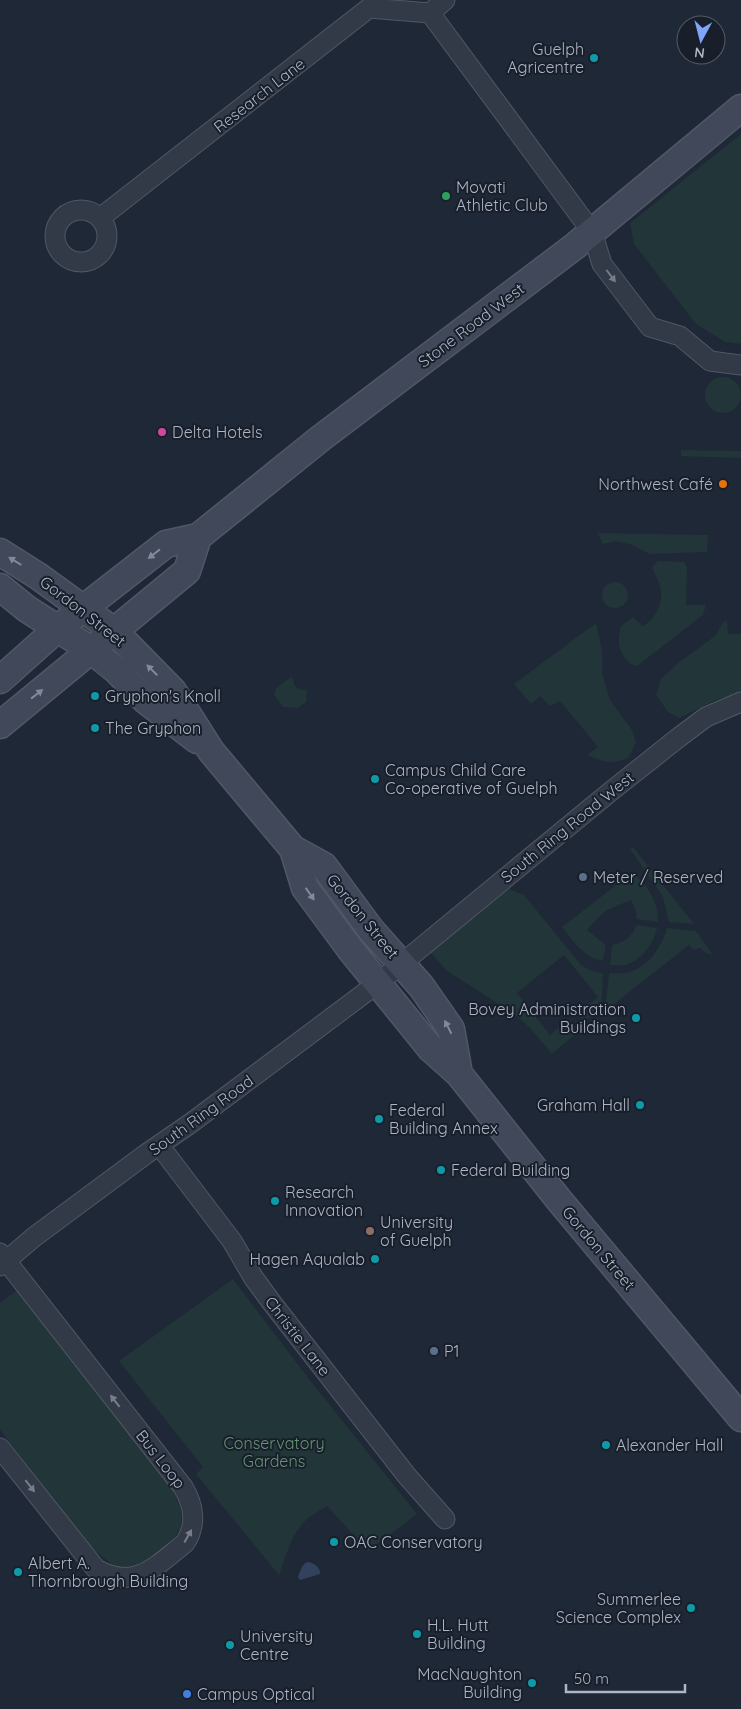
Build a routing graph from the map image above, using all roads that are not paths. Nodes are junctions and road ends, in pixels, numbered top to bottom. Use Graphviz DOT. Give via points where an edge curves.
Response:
graph roads {
  1 [pos="445,0"];
  2 [pos="430,13"];
  3 [pos="741,108"];
  4 [pos="100,218"];
  5 [pos="592,232"];
  6 [pos="741,365"];
  7 [pos="198,537"];
  8 [pos="0,552"];
  9 [pos="0,587"];
  10 [pos="83,610"];
  11 [pos="58,629"];
  12 [pos="114,631"];
  13 [pos="91,650"];
  14 [pos="0,680"];
  15 [pos="741,702"];
  16 [pos="0,725"];
  17 [pos="211,752"];
  18 [pos="293,848"];
  19 [pos="402,964"];
  20 [pos="378,983"];
  21 [pos="459,1074"];
  22 [pos="159,1145"];
  23 [pos="2,1260"];
  24 [pos="741,1418"];
  25 [pos="0,1448"];
  26 [pos="445,1519"];
  1 -- 2 [label="street"];
  2 -- 4 [label="street, Research Lane" via="369,8"];
  2 -- 5 [label="street"];
  3 -- 5 [label="main road, Stone Road West"];
  5 -- 6 [label="street, one-way" via="602,264 650,327 680,336 710,361"];
  5 -- 7 [label="main road, Stone Road West" via="321,438"];
  7 -- 10 [label="main road, Stone Road West, one-way" via="166,544"];
  7 -- 12 [label="main road" via="187,571"];
  10 -- 8 [label="main road, Gordon Street, one-way"];
  9 -- 11 [label="main road, Gordon Street"];
  10 -- 11 [label="main road, Stone Road West"];
  10 -- 12 [label="main road, Gordon Street"];
  11 -- 13 [label="main road, Gordon Street"];
  11 -- 14 [label="main road, Stone Road West"];
  12 -- 13 [label="main road"];
  17 -- 12 [label="main road, Gordon Street, one-way" via="173,691"];
  16 -- 13 [label="main road, one-way"];
  13 -- 17 [label="main road, Gordon Street" via="145,700"];
  15 -- 19 [label="street, South Ring Road West" via="706,717 678,738"];
  17 -- 18 [label="main road, Gordon Street"];
  18 -- 19 [label="main road, Gordon Street" via="324,866 372,931"];
  18 -- 20 [label="main road, Gordon Street, one-way" via="306,888"];
  19 -- 20 [label="street, South Ring Road"];
  21 -- 19 [label="main road, Gordon Street, one-way" via="451,1029"];
  20 -- 21 [label="main road, Gordon Street" via="431,1049"];
  20 -- 22 [label="street, South Ring Road"];
  21 -- 24 [label="main road, Gordon Street" via="559,1200"];
  22 -- 23 [label="street, South Ring Road"];
  22 -- 26 [label="street, Christie Lane" via="232,1241 272,1303 407,1476"];
  25 -- 23 [label="street, Bus Loop, one-way" via="96,1569 104,1573 120,1578 146,1573 189,1537 193,1512 183,1487"];
}
